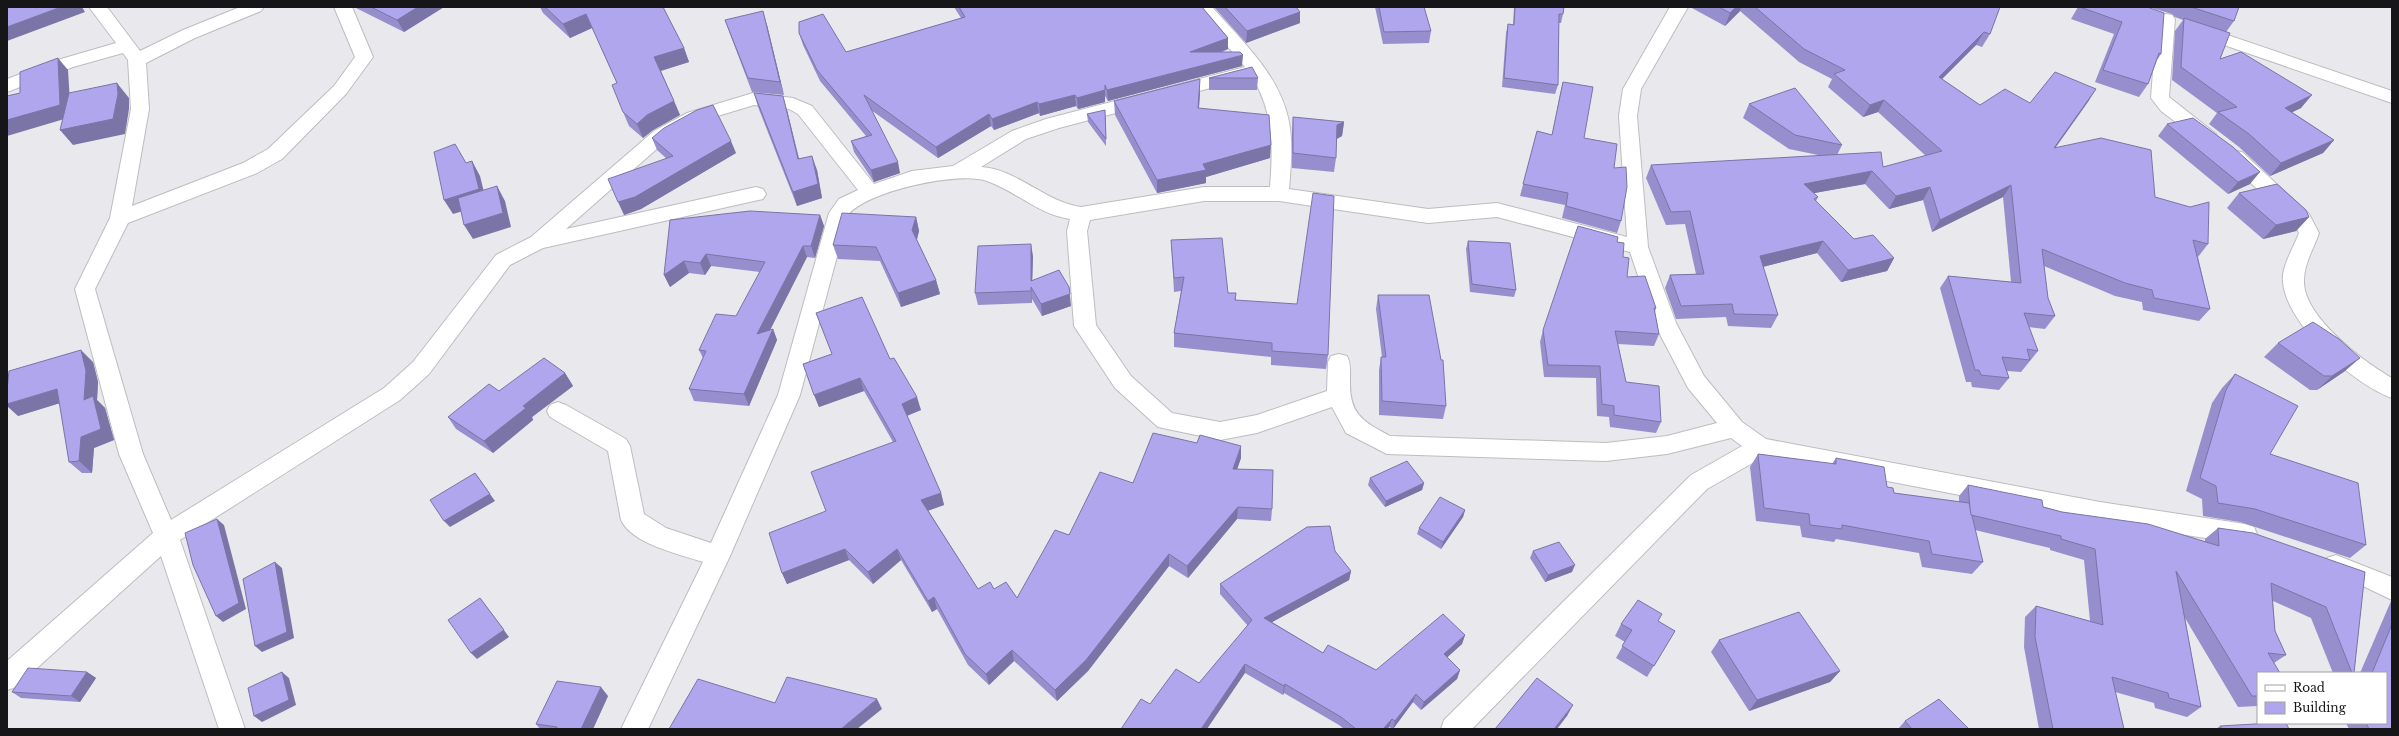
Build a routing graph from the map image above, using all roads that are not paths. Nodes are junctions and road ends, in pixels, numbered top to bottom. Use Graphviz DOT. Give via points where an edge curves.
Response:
graph roads {
  1 [pos="98,7"];
  2 [pos="255,7"];
  3 [pos="343,7"];
  4 [pos="1203,7"];
  5 [pos="1679,7"];
  6 [pos="131,53"];
  7 [pos="1257,70"];
  8 [pos="7,86"];
  9 [pos="2392,97"];
  10 [pos="958,172"];
  11 [pos="870,192"];
  12 [pos="756,194"];
  13 [pos="1279,194"];
  14 [pos="1081,214"];
  15 [pos="120,218"];
  16 [pos="538,242"];
  17 [pos="1638,247"];
  18 [pos="1339,362"];
  19 [pos="2392,389"];
  20 [pos="1338,396"];
  21 [pos="558,411"];
  22 [pos="1734,428"];
  23 [pos="1760,446"];
  24 [pos="166,536"];
  25 [pos="2262,540"];
  26 [pos="718,556"];
  27 [pos="2320,560"];
  28 [pos="2392,588"];
  29 [pos="7,678"];
  30 [pos="232,729"];
  31 [pos="634,729"];
  32 [pos="1454,729"];
  1 -- 6 [label="street"];
  2 -- 6 [label="street" via="189,34"];
  3 -- 15 [label="street" via="364,57 340,90 275,154 250,168"];
  4 -- 7 [label="street"];
  5 -- 17 [label="street" via="1632,89 1628,116"];
  6 -- 8 [label="street" via="68,63"];
  6 -- 15 [label="street" via="140,109"];
  7 -- 10 [label="street" via="1026,133"];
  7 -- 13 [label="street" via="1277,111 1282,146"];
  9 -- 19 [label="street" via="2159,17 2160,98 2168,107 2231,153 2302,219 2309,233 2293,282 2305,316 2324,338"];
  10 -- 11 [label="street" via="912,178"];
  10 -- 14 [label="street" via="990,174 1060,211"];
  11 -- 16 [label="street" via="805,110 793,104 753,99 694,117 661,135"];
  11 -- 26 [label="street" via="846,204 839,213 789,395"];
  12 -- 16 [label="street"];
  13 -- 14 [label="street" via="1204,194"];
  13 -- 17 [label="street" via="1428,216 1497,210"];
  14 -- 20 [label="street" via="1077,231 1085,326 1123,382 1166,421 1220,430 1256,424"];
  15 -- 24 [label="street" via="84,289 131,454"];
  16 -- 24 [label="street" via="504,260 421,368 392,394"];
  17 -- 22 [label="street" via="1665,323 1692,376"];
  18 -- 20 [label="street"];
  20 -- 22 [label="street" via="1354,427 1387,445 1606,452 1668,445"];
  21 -- 26 [label="street" via="618,446 633,520 658,536"];
  22 -- 23 [label="street"];
  23 -- 25 [label="street" via="2100,512 2240,533"];
  23 -- 32 [label="street" via="1699,482"];
  24 -- 29 [label="street"];
  24 -- 30 [label="street"];
  26 -- 31 [label="street"];
  27 -- 28 [label="street"];
}
